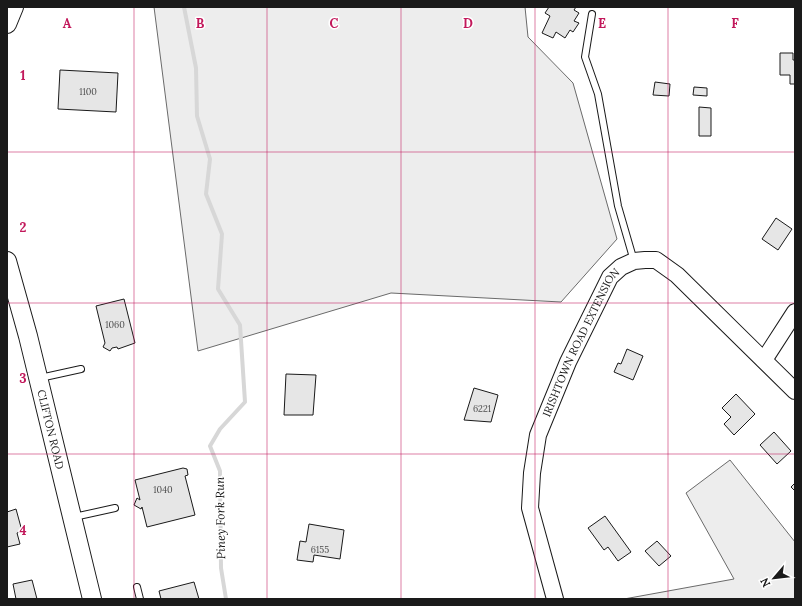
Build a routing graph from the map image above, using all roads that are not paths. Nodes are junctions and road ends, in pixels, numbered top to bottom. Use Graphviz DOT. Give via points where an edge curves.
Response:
graph roads {
  1 [pos="14,7"];
  2 [pos="592,14"];
  3 [pos="7,24"];
  4 [pos="7,261"];
  5 [pos="634,261"];
  6 [pos="795,312"];
  7 [pos="764,360"];
  8 [pos="81,369"];
  9 [pos="38,379"];
  10 [pos="795,391"];
  11 [pos="115,508"];
  12 [pos="72,517"];
  13 [pos="138,587"];
  14 [pos="92,599"];
  15 [pos="140,599"];
  16 [pos="555,599"];
  1 -- 3 [label="main road"];
  2 -- 5 [label="lane" via="585,58 598,94 618,206"];
  4 -- 9 [label="main road, CLIFTON ROAD"];
  5 -- 7 [label="street, IRISHTOWN ROAD EXTENSION" via="656,260 677,275"];
  5 -- 16 [label="street, IRISHTOWN ROAD EXTENSION" via="621,267 610,277 568,362 538,435 530,508"];
  6 -- 7 [label="street"];
  7 -- 10 [label="street, IRISHTOWN ROAD EXTENSION"];
  8 -- 9 [label="lane"];
  9 -- 12 [label="main road, CLIFTON ROAD"];
  11 -- 12 [label="lane"];
  12 -- 14 [label="main road, CLIFTON ROAD"];
  13 -- 15 [label="lane"];
}
